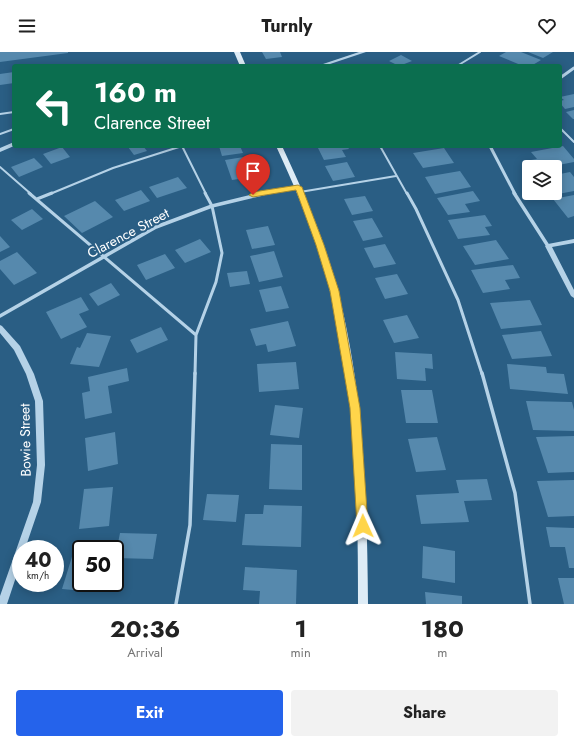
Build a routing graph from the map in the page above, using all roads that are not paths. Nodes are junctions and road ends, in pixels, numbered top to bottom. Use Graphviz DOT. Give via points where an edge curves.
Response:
graph roads {
  1 [pos="237,52"];
  2 [pos="364,52"];
  3 [pos="480,52"];
  4 [pos="242,64"];
  5 [pos="325,64"];
  6 [pos="460,64"];
  7 [pos="574,68"];
  8 [pos="562,77"];
  9 [pos="12,112"];
  10 [pos="0,114"];
  11 [pos="12,130"];
  12 [pos="562,130"];
  13 [pos="0,134"];
  14 [pos="574,142"];
  15 [pos="12,145"];
  16 [pos="176,148"];
  17 [pos="183,148"];
  18 [pos="281,148"];
  19 [pos="381,148"];
  20 [pos="491,148"];
  21 [pos="0,150"];
  22 [pos="0,167"];
  23 [pos="396,176"];
  24 [pos="299,190"];
  25 [pos="37,199"];
  26 [pos="212,206"];
  27 [pos="574,242"];
  28 [pos="548,246"];
  29 [pos="103,258"];
  30 [pos="574,296"];
  31 [pos="0,316"];
  32 [pos="0,328"];
  33 [pos="196,335"];
  34 [pos="2,604"];
  35 [pos="176,604"];
  36 [pos="362,604"];
  37 [pos="530,604"];
  1 -- 4 [label="main road"];
  2 -- 5 [label="street"];
  3 -- 6 [label="lane"];
  7 -- 8 [label="street"];
  9 -- 10 [label="lane"];
  11 -- 13 [label="lane"];
  12 -- 14 [label="lane"];
  15 -- 21 [label="street"];
  16 -- 25 [label="lane" via="114,168"];
  17 -- 26 [label="lane"];
  18 -- 24 [label="main road"];
  19 -- 23 [label="lane"];
  20 -- 28 [label="street" via="516,196"];
  22 -- 25 [label="lane"];
  23 -- 24 [label="lane"];
  23 -- 37 [label="lane" via="416,209 458,300 480,365 515,493"];
  24 -- 26 [label="street, Clarence Street" via="253,195"];
  24 -- 36 [label="main road" via="334,291 355,408 363,510"];
  25 -- 29 [label="lane"];
  26 -- 29 [label="street, Clarence Street" via="156,227"];
  26 -- 33 [label="lane" via="222,253 216,282"];
  27 -- 28 [label="street"];
  28 -- 30 [label="street"];
  29 -- 31 [label="street, Clarence Street"];
  29 -- 33 [label="lane"];
  32 -- 34 [label="street, Bowie Street" via="17,348 30,374 39,401 41,465 37,502"];
  33 -- 35 [label="lane" via="190,525"];
}
